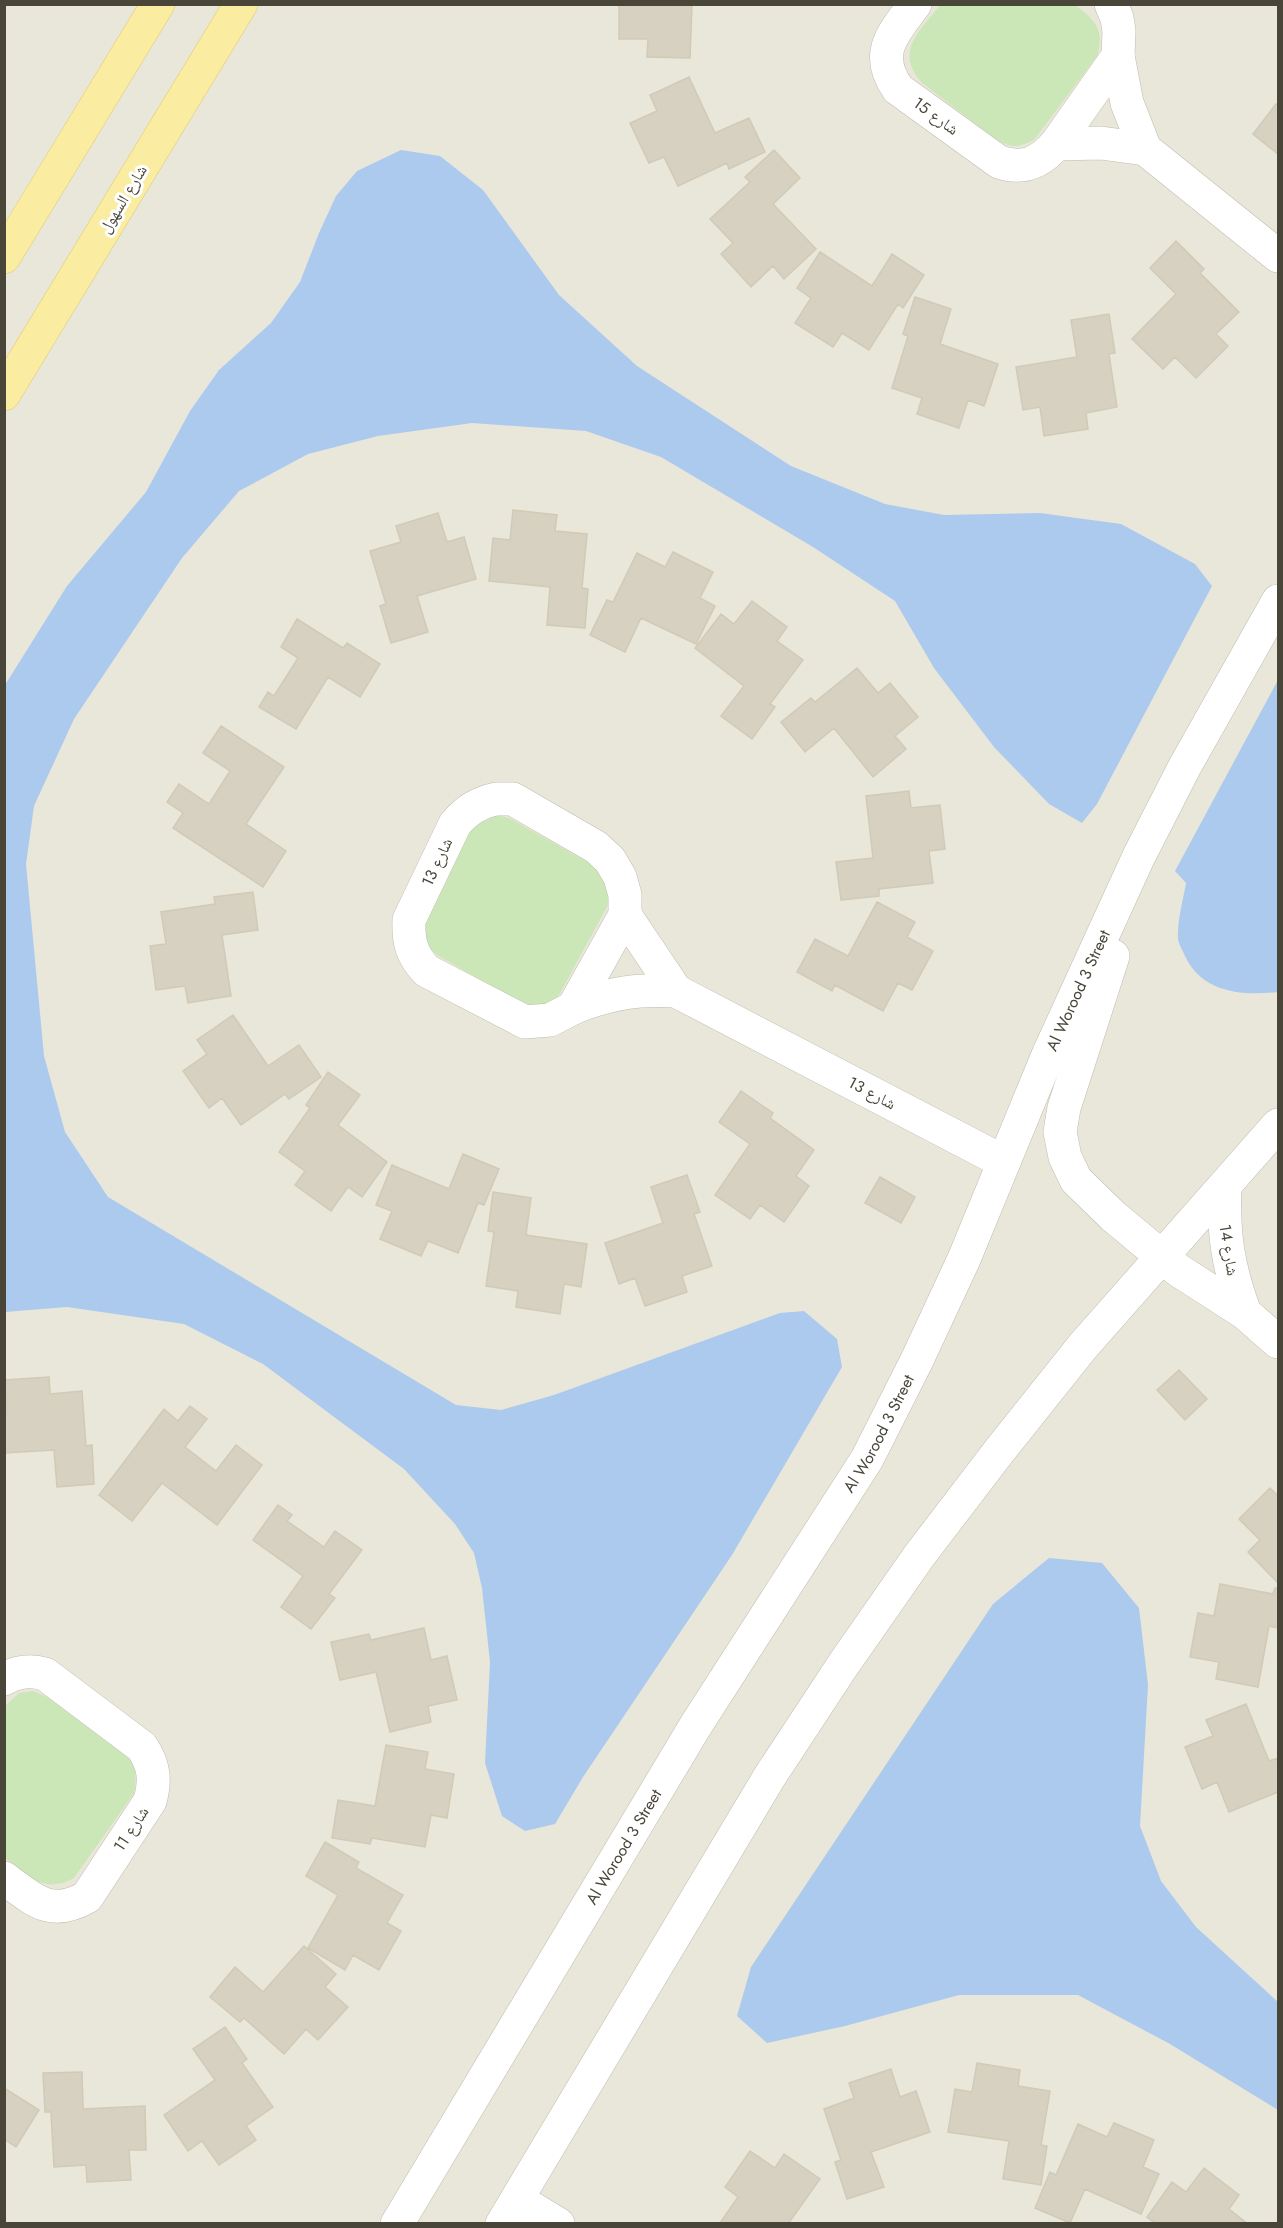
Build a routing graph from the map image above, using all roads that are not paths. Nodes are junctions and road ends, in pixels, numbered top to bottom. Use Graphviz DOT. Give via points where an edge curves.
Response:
graph roads {
  1 [pos="158,4"];
  2 [pos="241,4"];
  3 [pos="915,4"];
  4 [pos="1111,4"];
  5 [pos="1118,56"];
  6 [pos="1056,144"];
  7 [pos="1145,149"];
  8 [pos="1278,256"];
  9 [pos="4,257"];
  10 [pos="4,394"];
  11 [pos="1278,601"];
  12 [pos="1139,855"];
  13 [pos="625,915"];
  14 [pos="676,991"];
  15 [pos="573,1008"];
  16 [pos="1278,1125"];
  17 [pos="1004,1162"];
  18 [pos="1225,1186"];
  19 [pos="1161,1257"];
  20 [pos="1245,1313"];
  21 [pos="1278,1342"];
  22 [pos="4,1679"];
  23 [pos="12,1891"];
  24 [pos="509,2211"];
  25 [pos="398,2223"];
  26 [pos="558,2223"];
  1 -- 9 [label="main road"];
  2 -- 10 [label="main road, شارع السهول"];
  3 -- 6 [label="street, شارع 15" via="890,37 886,50 888,71 898,88 999,162 1011,166 1029,164 1046,156"];
  4 -- 5 [label="street" via="1119,31"];
  5 -- 6 [label="street, شارع 15"];
  5 -- 7 [label="street" via="1127,104"];
  6 -- 7 [label="street" via="1101,143"];
  7 -- 8 [label="street"];
  11 -- 12 [label="street, Al Worood 3 Street"];
  12 -- 17 [label="street, Al Worood 3 Street"];
  12 -- 19 [label="street, شارع 14" via="1132,898 1060,1132 1065,1157 1076,1180"];
  13 -- 14 [label="street, شارع 13"];
  13 -- 15 [label="street"];
  13 -- 15 [label="street, شارع 13" via="626,895 610,860 596,847 513,799 480,803 455,824 409,920 411,948 418,961 427,971 525,1022 550,1020"];
  14 -- 15 [label="street, شارع 13" via="623,992"];
  14 -- 17 [label="street, شارع 13"];
  16 -- 18 [label="street"];
  17 -- 25 [label="street, Al Worood 3 Street" via="955,1279 867,1459 696,1725"];
  18 -- 19 [label="street"];
  18 -- 20 [label="street, شارع 14" via="1226,1249"];
  19 -- 20 [label="street, شارع 14"];
  19 -- 24 [label="street" via="1000,1450 843,1665 770,1776"];
  20 -- 21 [label="street, شارع 14"];
  22 -- 23 [label="street, شارع 11" via="26,1671 45,1674 142,1746 154,1773 150,1801 87,1897 58,1908 41,1905"];
  24 -- 26 [label="street"];
}
